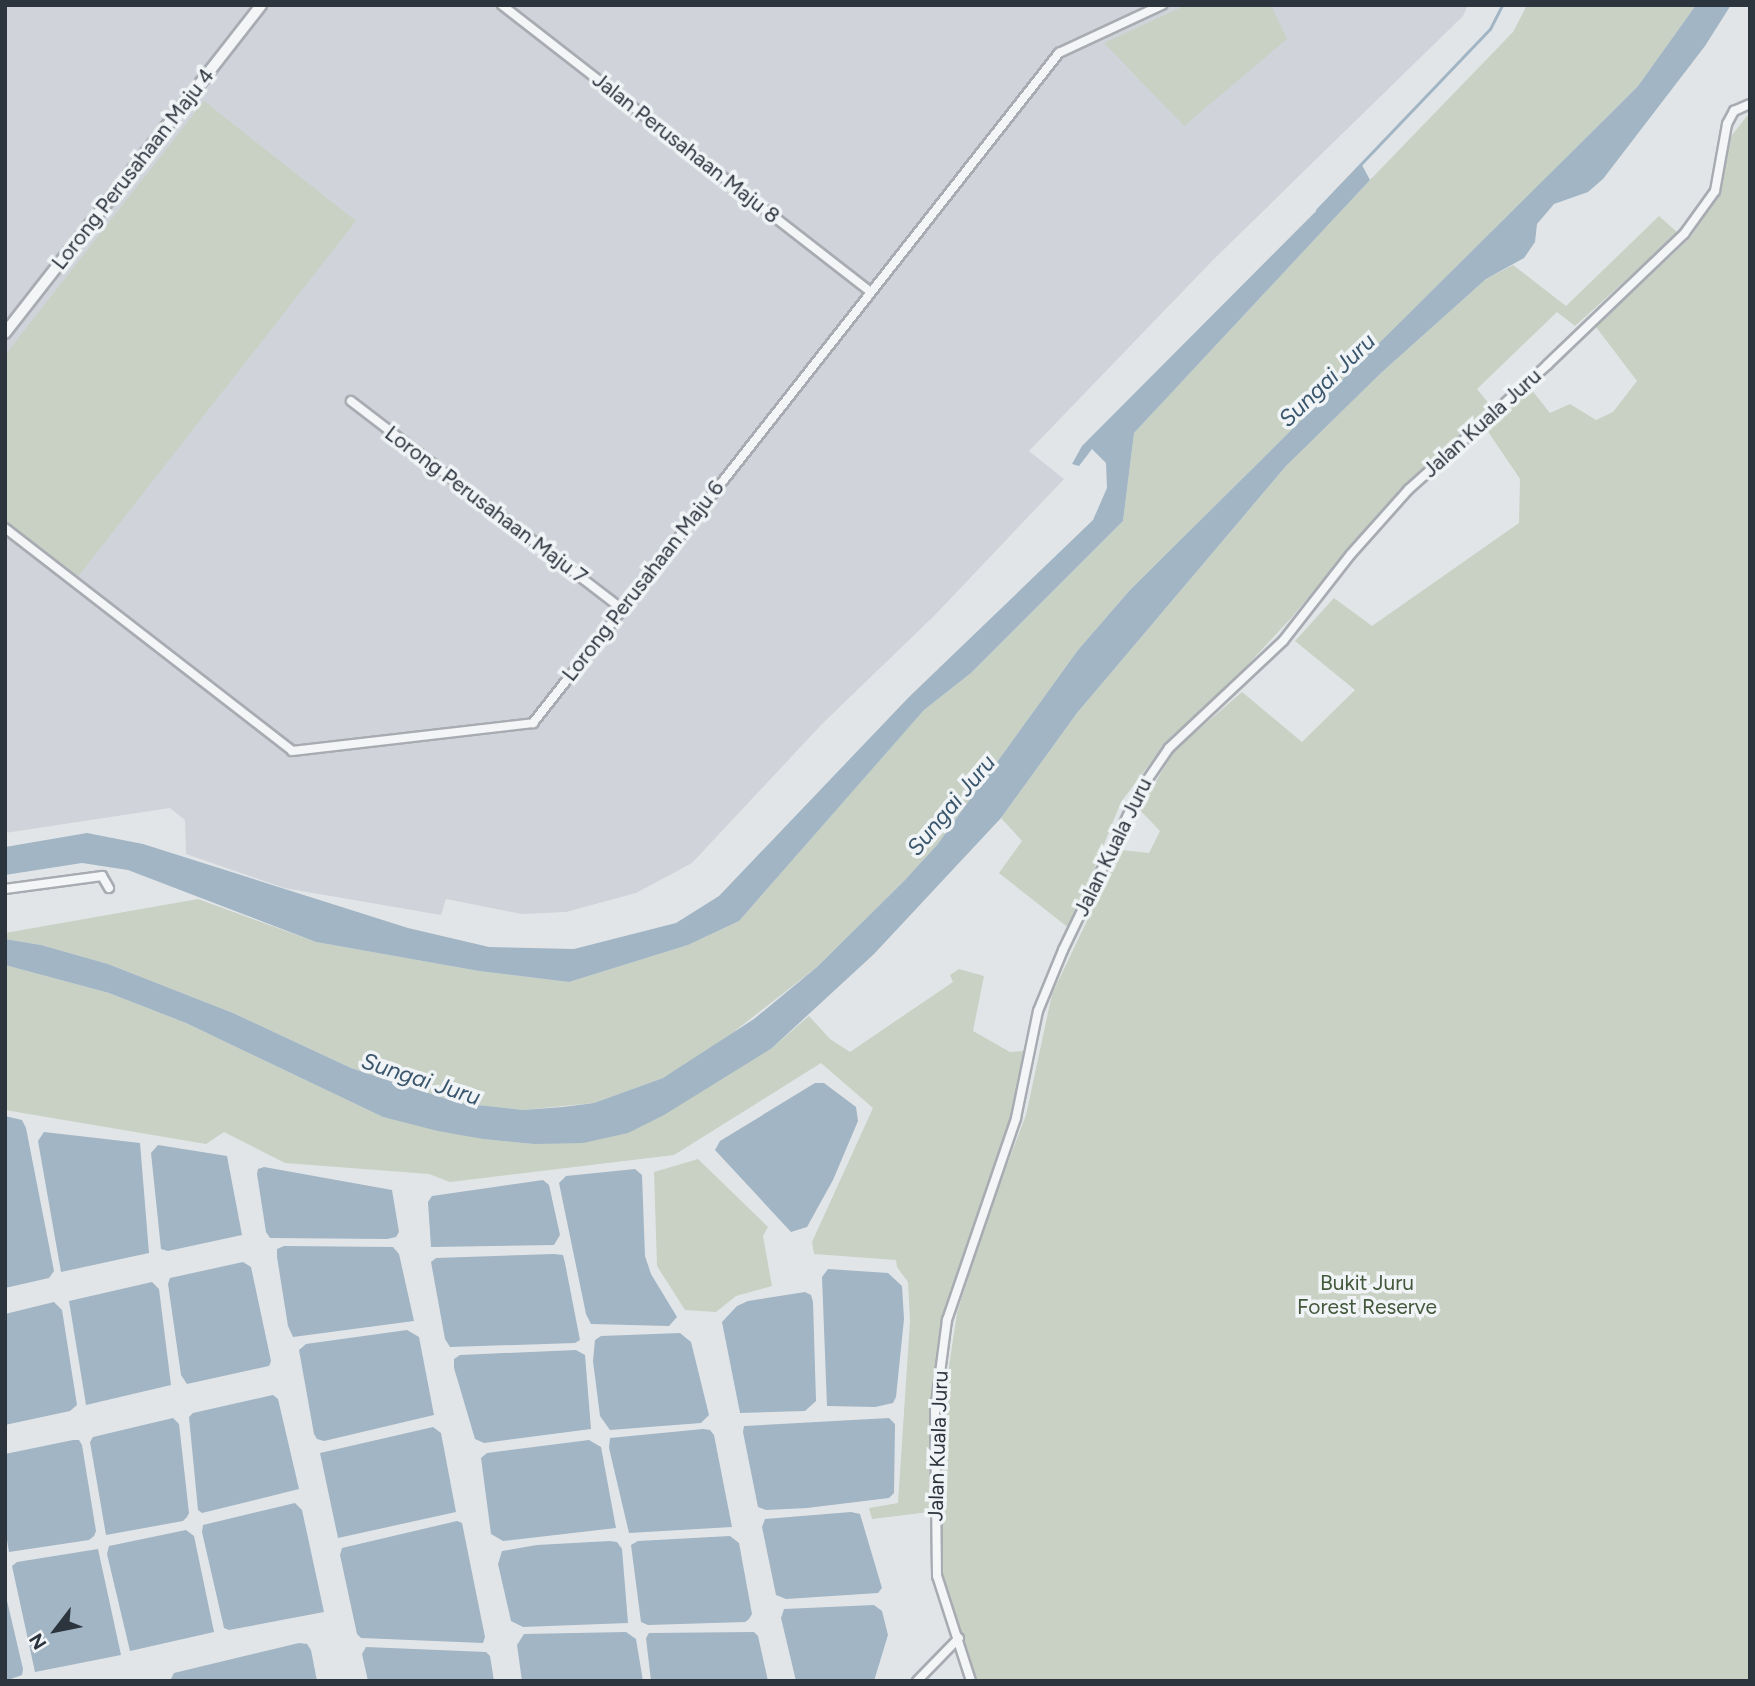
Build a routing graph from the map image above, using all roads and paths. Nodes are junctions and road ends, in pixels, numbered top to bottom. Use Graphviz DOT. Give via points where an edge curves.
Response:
graph roads {
  1 [pos="261,5"];
  2 [pos="502,5"];
  3 [pos="1162,5"];
  4 [pos="1750,104"];
  5 [pos="870,291"];
  6 [pos="5,333"];
  7 [pos="351,401"];
  8 [pos="5,528"];
  9 [pos="621,608"];
  10 [pos="109,888"];
  11 [pos="5,889"];
  12 [pos="959,1639"];
  13 [pos="917,1681"];
  14 [pos="971,1681"];
  1 -- 6 [label="street, Lorong Perusahaan Maju 4"];
  2 -- 5 [label="street, Jalan Perusahaan Maju 8"];
  3 -- 5 [label="street, Lorong Perusahaan Maju 6" via="1059,53"];
  4 -- 12 [label="street, Jalan Kuala Juru" via="1734,111 1727,124 1716,191 1684,234 1409,489 1350,554 1283,640 1170,748 1139,792 1038,1011 1016,1118 947,1320 935,1411 936,1576"];
  5 -- 9 [label="street, Lorong Perusahaan Maju 6"];
  7 -- 9 [label="street, Lorong Perusahaan Maju 7"];
  8 -- 9 [label="street, Lorong Perusahaan Maju 6" via="292,751 533,723"];
  10 -- 11 [label="street" via="102,876"];
  12 -- 13 [label="street"];
  12 -- 14 [label="street, Jalan Kuala Juru"];
}
